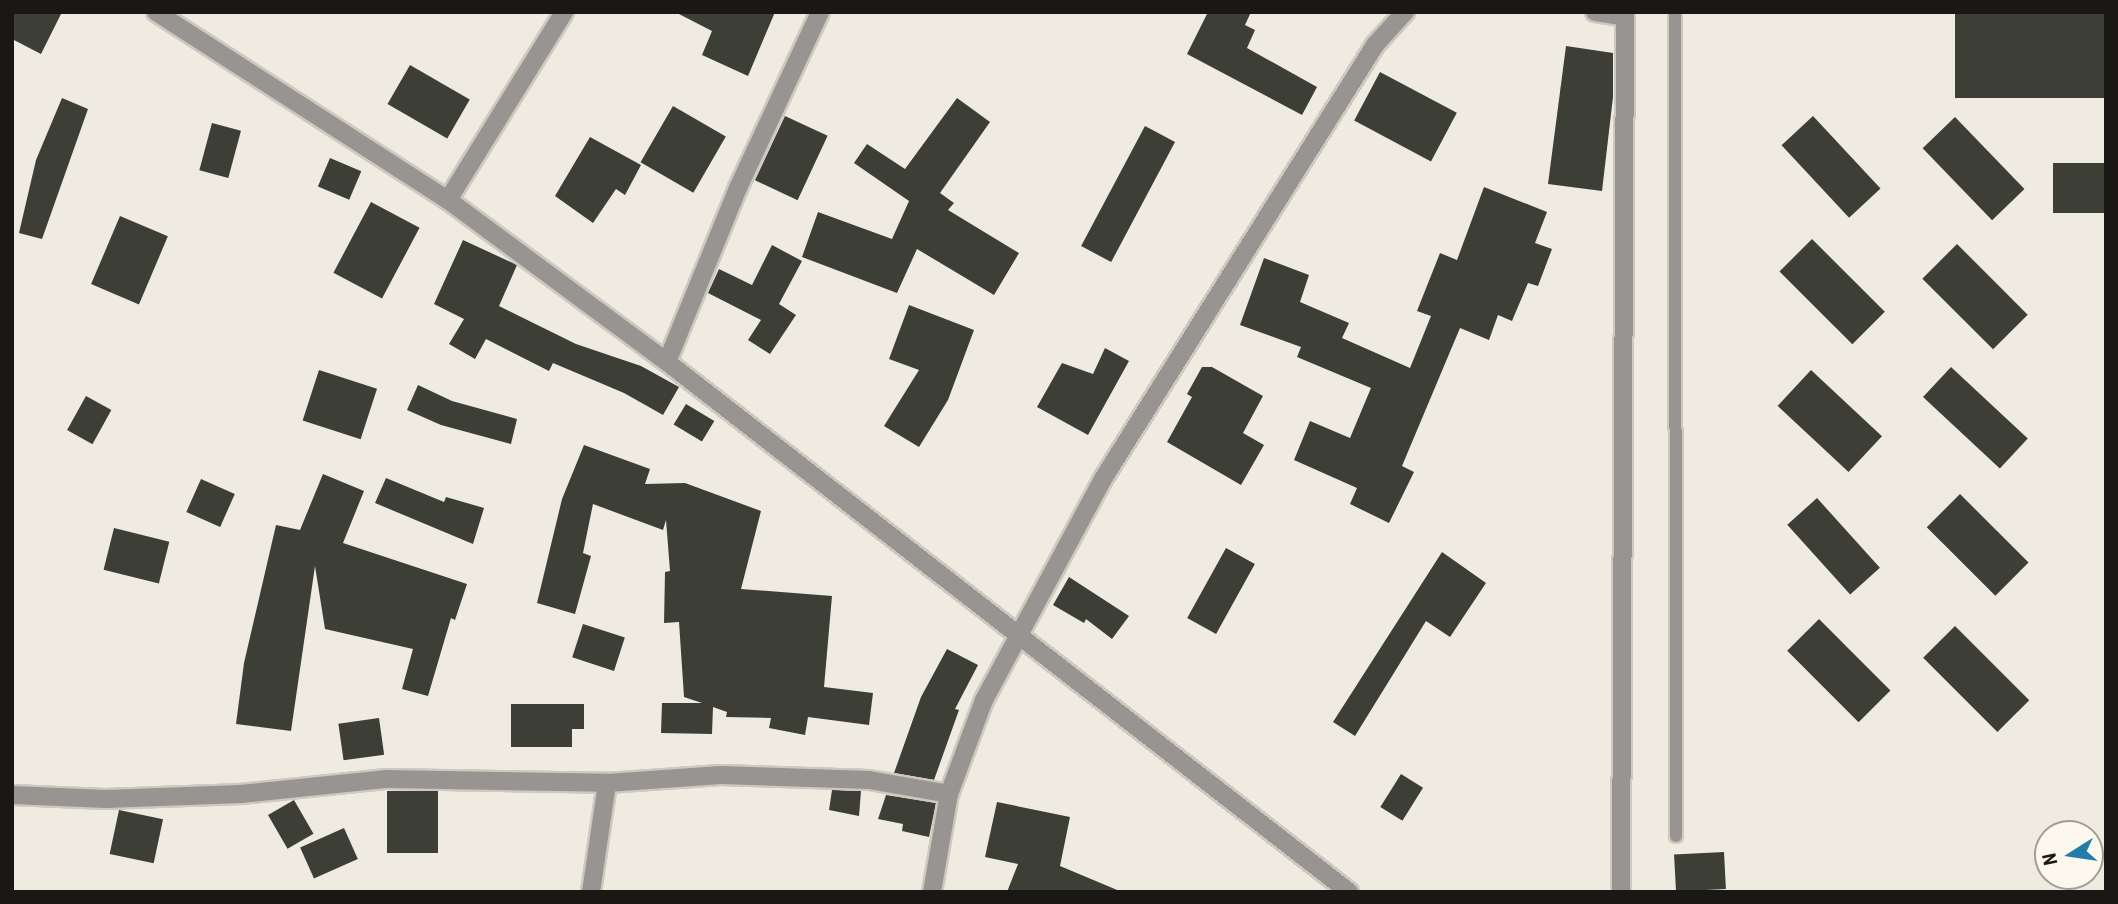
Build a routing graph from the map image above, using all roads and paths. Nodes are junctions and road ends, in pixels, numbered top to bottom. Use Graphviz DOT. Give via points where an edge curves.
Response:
graph roads {
  1 [pos="156,12"];
  2 [pos="564,12"];
  3 [pos="820,12"];
  4 [pos="1405,12"];
  5 [pos="1595,12"];
  6 [pos="1675,12"];
  7 [pos="1625,15"];
  8 [pos="448,200"];
  9 [pos="667,362"];
  10 [pos="1021,636"];
  11 [pos="607,783"];
  12 [pos="949,794"];
  13 [pos="12,795"];
  14 [pos="1676,836"];
  15 [pos="591,892"];
  16 [pos="932,892"];
  17 [pos="1349,892"];
  18 [pos="1621,892"];
  1 -- 8 [label="street"];
  2 -- 8 [label="street"];
  3 -- 9 [label="street" via="738,188"];
  4 -- 10 [label="street" via="1375,46 1103,479"];
  5 -- 7 [label="street"];
  6 -- 14 [label="lane"];
  7 -- 18 [label="street"];
  8 -- 9 [label="street"];
  9 -- 10 [label="street"];
  10 -- 12 [label="street" via="984,700"];
  10 -- 17 [label="street"];
  11 -- 12 [label="street" via="721,775 869,780"];
  11 -- 13 [label="street" via="387,779 241,794 106,799"];
  11 -- 15 [label="street"];
  12 -- 16 [label="street"];
}
